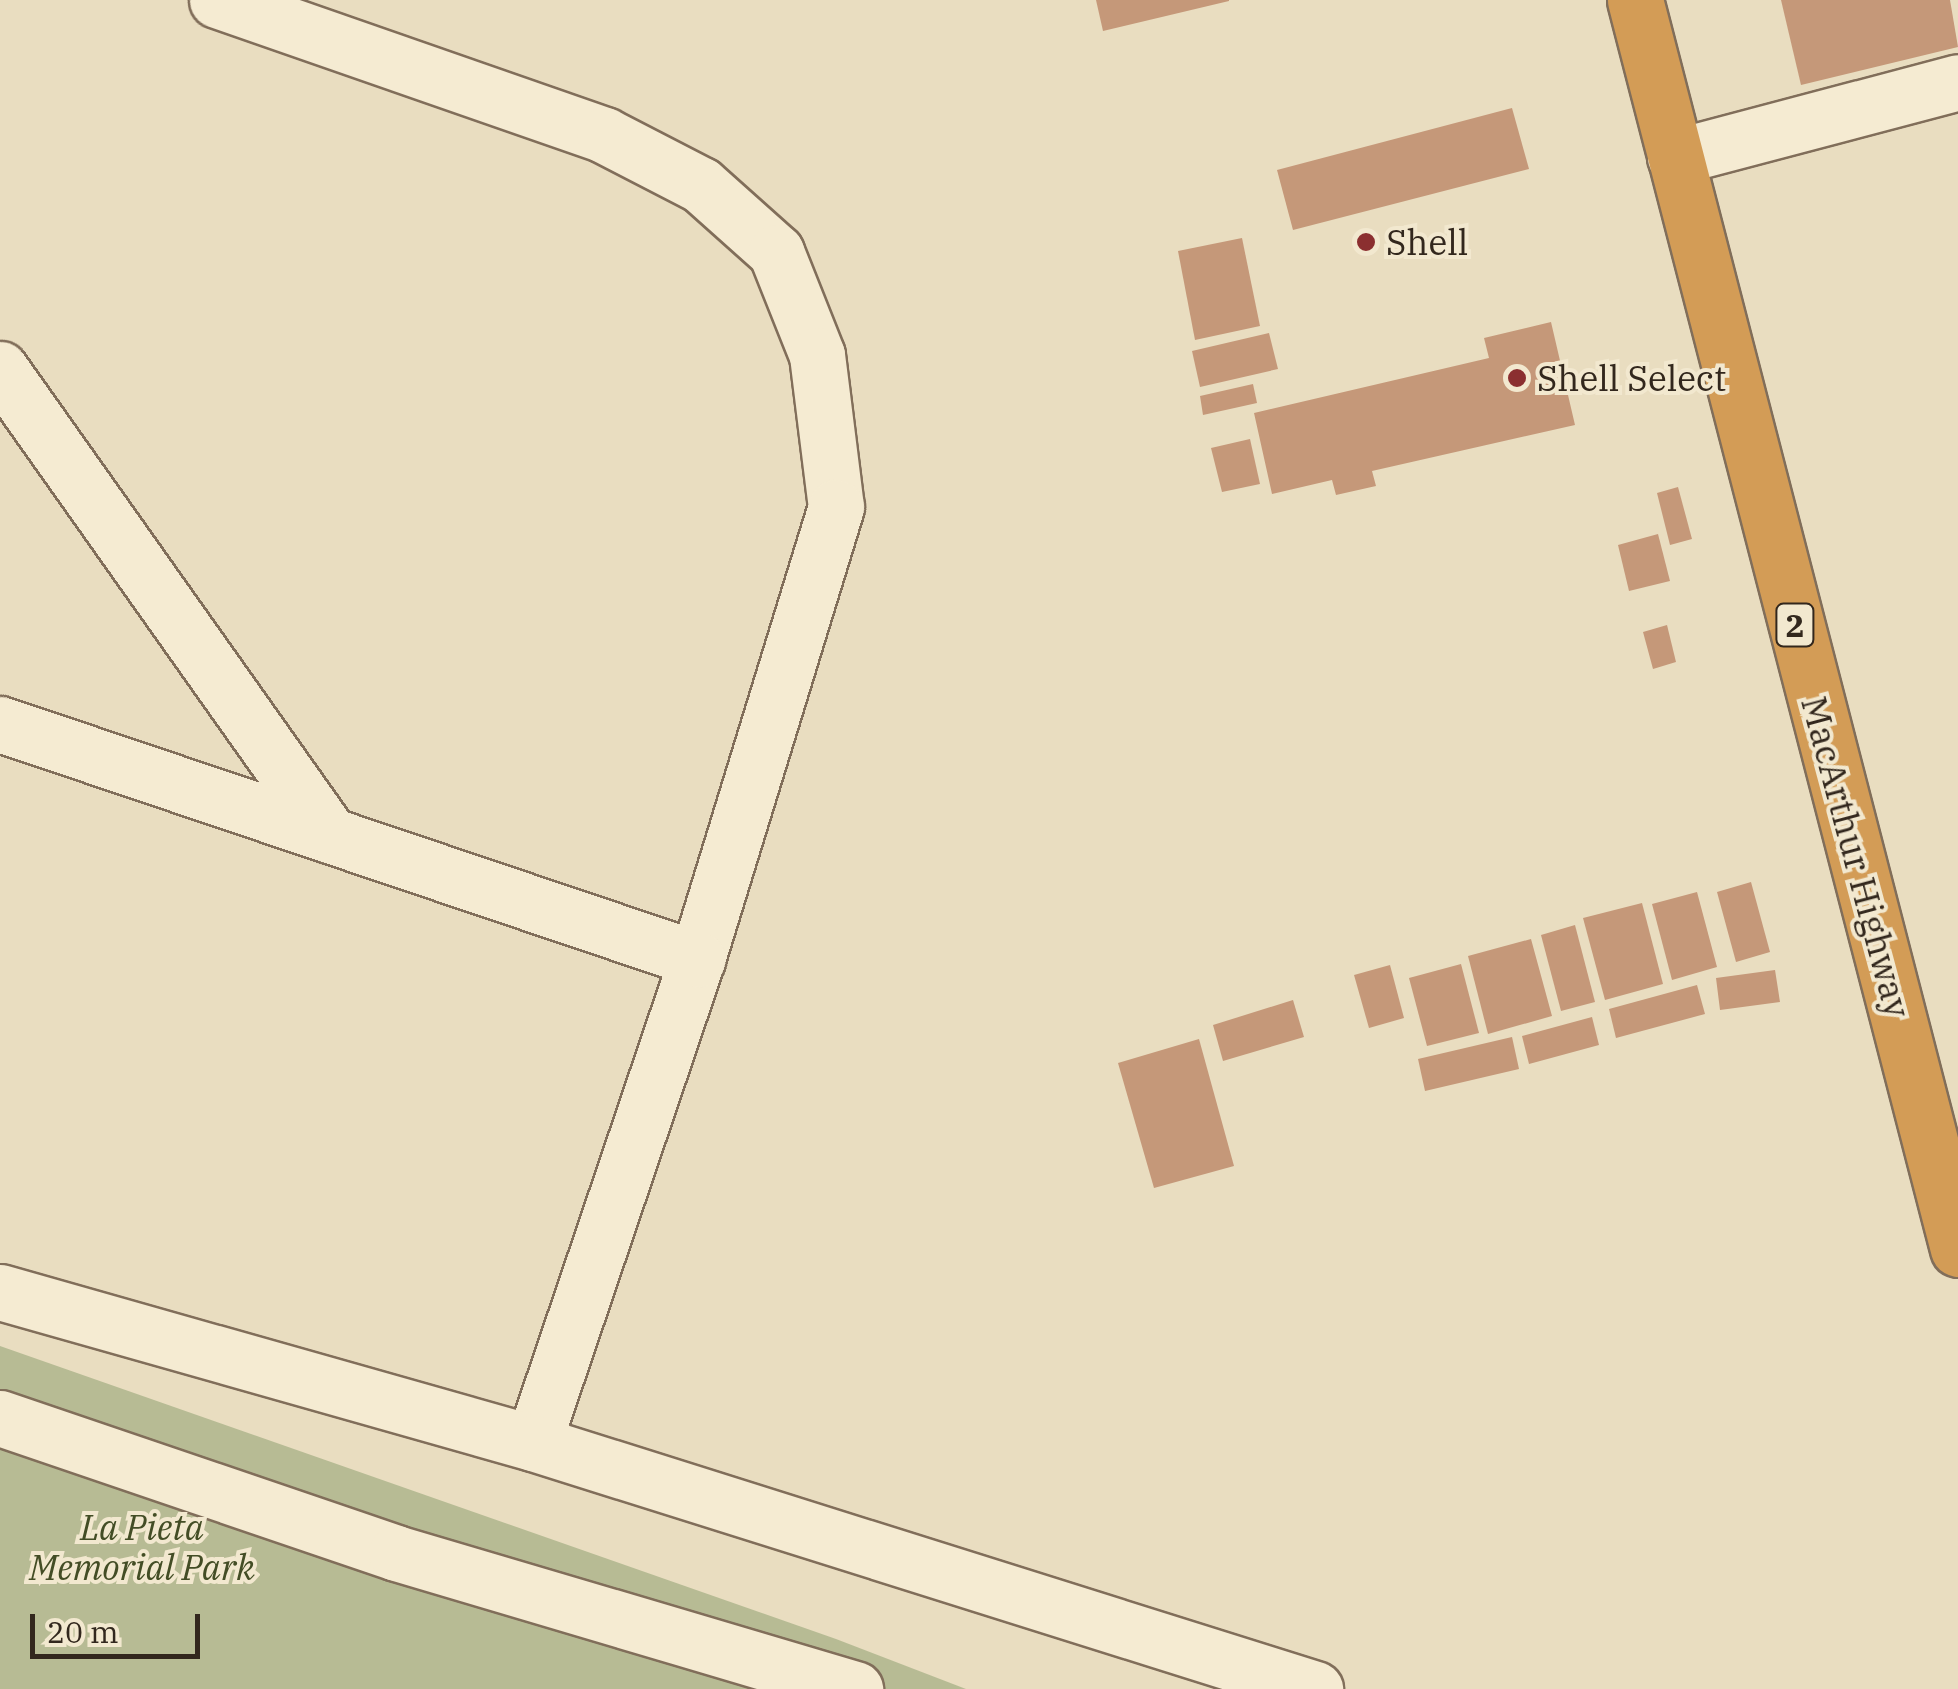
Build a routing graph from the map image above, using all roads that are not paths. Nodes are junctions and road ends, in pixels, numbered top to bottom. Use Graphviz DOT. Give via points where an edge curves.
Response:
graph roads {
  1 [pos="218,0"];
  2 [pos="1635,0"];
  3 [pos="1958,82"];
  4 [pos="1675,157"];
  5 [pos="0,369"];
  6 [pos="0,724"];
  7 [pos="330,835"];
  8 [pos="697,958"];
  9 [pos="1958,1249"];
  10 [pos="0,1292"];
  11 [pos="0,1418"];
  12 [pos="534,1443"];
  13 [pos="855,1689"];
  14 [pos="1315,1689"];
  1 -- 8 [label="street" via="604,134 701,185 776,252 816,356 836,507"];
  2 -- 4 [label="highway, MacArthur Highway / 2"];
  3 -- 4 [label="street"];
  4 -- 9 [label="highway, MacArthur Highway / 2"];
  5 -- 7 [label="street"];
  6 -- 7 [label="street"];
  7 -- 8 [label="street"];
  8 -- 12 [label="street"];
  10 -- 12 [label="street"];
  11 -- 13 [label="street" via="396,1553"];
  12 -- 14 [label="street"];
}
